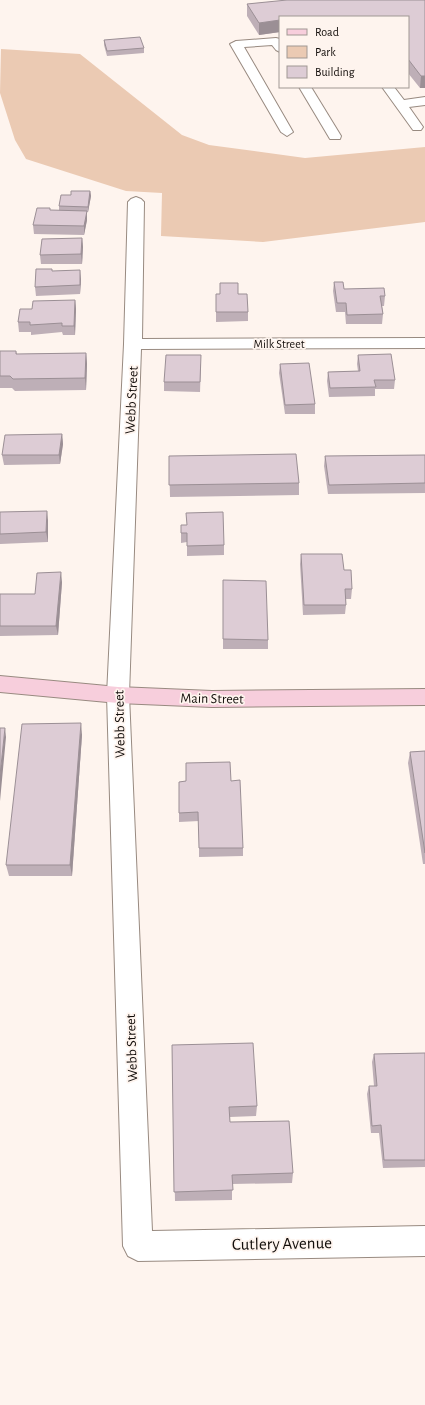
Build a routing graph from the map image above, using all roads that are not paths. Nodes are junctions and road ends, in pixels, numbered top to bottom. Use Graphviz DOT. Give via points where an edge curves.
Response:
graph roads {
  1 [pos="279,46"];
  2 [pos="306,88"];
  3 [pos="389,88"];
  4 [pos="425,101"];
  5 [pos="400,104"];
  6 [pos="417,127"];
  7 [pos="287,132"];
  8 [pos="335,136"];
  9 [pos="136,202"];
  10 [pos="425,343"];
  11 [pos="133,344"];
  12 [pos="0,684"];
  13 [pos="118,695"];
  14 [pos="425,697"];
  15 [pos="425,1241"];
  16 [pos="138,1246"];
  1 -- 7 [label="lane" via="276,41 236,44"];
  2 -- 8 [label="lane"];
  3 -- 5 [label="lane"];
  4 -- 5 [label="lane"];
  5 -- 6 [label="lane"];
  9 -- 11 [label="street, Webb Street"];
  10 -- 11 [label="street, Milk Street"];
  11 -- 13 [label="street, Webb Street"];
  12 -- 13 [label="main road, Main Street"];
  13 -- 14 [label="main road, Main Street" via="212,699"];
  13 -- 16 [label="street, Webb Street"];
  15 -- 16 [label="street, Cutlery Avenue"];
}
